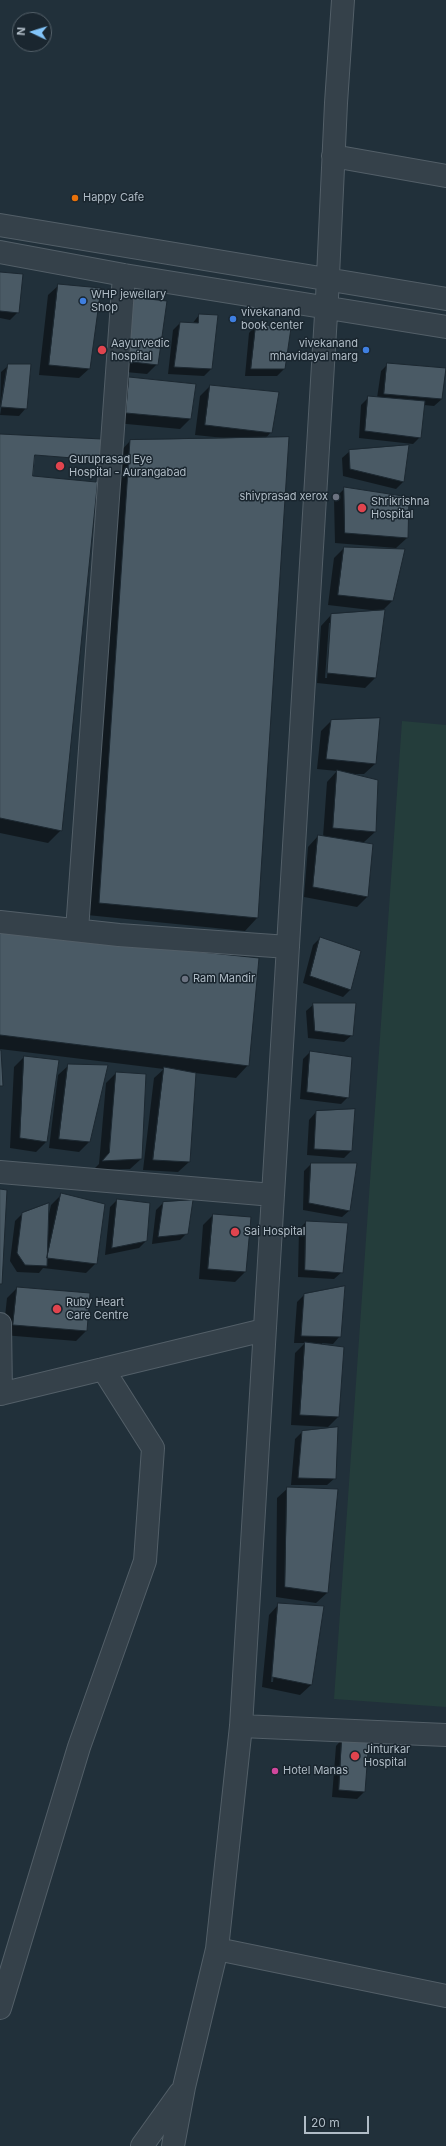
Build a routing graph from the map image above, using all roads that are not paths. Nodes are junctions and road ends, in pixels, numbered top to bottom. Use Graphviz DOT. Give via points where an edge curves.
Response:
graph roads {
  1 [pos="342,0"];
  2 [pos="333,156"];
  3 [pos="446,176"];
  4 [pos="0,225"];
  5 [pos="0,252"];
  6 [pos="124,275"];
  7 [pos="328,280"];
  8 [pos="446,299"];
  9 [pos="326,309"];
  10 [pos="446,327"];
  11 [pos="0,922"];
  12 [pos="77,930"];
  13 [pos="288,947"];
  14 [pos="0,1172"];
  15 [pos="273,1195"];
  16 [pos="0,1324"];
  17 [pos="264,1330"];
  18 [pos="103,1369"];
  19 [pos="0,1394"];
  20 [pos="241,1726"];
  21 [pos="446,1735"];
  22 [pos="217,1949"];
  23 [pos="446,1996"];
  24 [pos="0,2008"];
  25 [pos="184,2087"];
  26 [pos="142,2146"];
  27 [pos="173,2146"];
  1 -- 2 [label="street"];
  2 -- 3 [label="street"];
  2 -- 7 [label="street"];
  4 -- 7 [label="street"];
  5 -- 6 [label="street"];
  6 -- 9 [label="street"];
  6 -- 12 [label="street"];
  7 -- 8 [label="street"];
  7 -- 9 [label="street"];
  9 -- 10 [label="street"];
  9 -- 13 [label="street"];
  11 -- 12 [label="street"];
  12 -- 13 [label="street"];
  13 -- 15 [label="street"];
  14 -- 15 [label="street"];
  15 -- 17 [label="street"];
  16 -- 19 [label="street"];
  17 -- 18 [label="street"];
  17 -- 20 [label="street"];
  18 -- 19 [label="street"];
  18 -- 24 [label="street" via="153,1448 145,1560 79,1747"];
  20 -- 21 [label="street"];
  20 -- 22 [label="street"];
  22 -- 23 [label="street"];
  22 -- 25 [label="street"];
  25 -- 26 [label="street"];
  25 -- 27 [label="street"];
}
